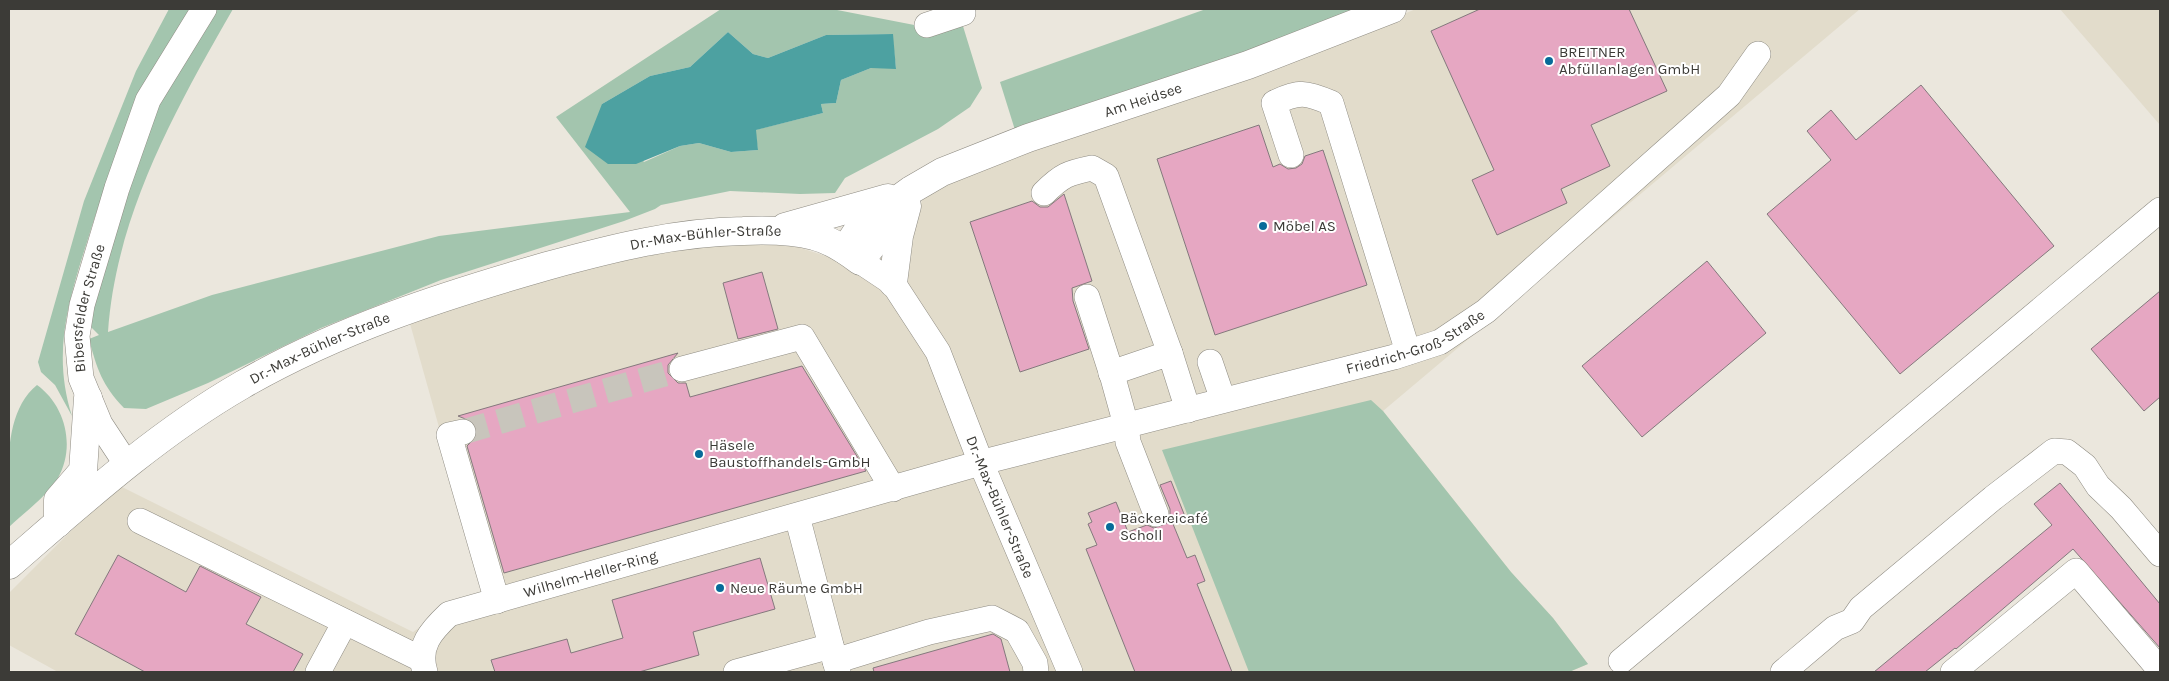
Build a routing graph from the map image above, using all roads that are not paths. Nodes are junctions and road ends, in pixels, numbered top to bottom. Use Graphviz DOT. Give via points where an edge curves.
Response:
graph roads {
  1 [pos="204,9"];
  2 [pos="960,9"];
  3 [pos="1392,9"];
  4 [pos="927,25"];
  5 [pos="1758,54"];
  6 [pos="1291,155"];
  7 [pos="1044,193"];
  8 [pos="905,195"];
  9 [pos="2160,210"];
  10 [pos="776,230"];
  11 [pos="853,255"];
  12 [pos="893,283"];
  13 [pos="1087,297"];
  14 [pos="1408,352"];
  15 [pos="1170,353"];
  16 [pos="1210,362"];
  17 [pos="682,369"];
  18 [pos="1111,373"];
  19 [pos="88,398"];
  20 [pos="1223,400"];
  21 [pos="1188,410"];
  22 [pos="1126,425"];
  23 [pos="463,432"];
  24 [pos="981,463"];
  25 [pos="127,465"];
  26 [pos="893,489"];
  27 [pos="1156,514"];
  28 [pos="798,516"];
  29 [pos="140,521"];
  30 [pos="58,523"];
  31 [pos="2160,554"];
  32 [pos="9,565"];
  33 [pos="497,601"];
  34 [pos="345,622"];
  35 [pos="834,660"];
  36 [pos="1621,661"];
  37 [pos="423,666"];
  38 [pos="2160,670"];
  39 [pos="318,672"];
  40 [pos="736,672"];
  41 [pos="1036,672"];
  42 [pos="1070,672"];
  43 [pos="1783,672"];
  44 [pos="1953,672"];
  1 -- 19 [label="street, Bibersfelder Straße" via="148,100 117,188 82,305 77,336 81,378"];
  2 -- 4 [label="street" via="962,13"];
  3 -- 8 [label="main road, Am Heidsee" via="1248,65 987,153 942,172"];
  5 -- 14 [label="street, Friedrich-Groß-Straße" via="1729,95 1490,308 1440,342"];
  6 -- 14 [label="street" via="1274,103 1308,93 1331,103"];
  7 -- 15 [label="street" via="1059,177 1073,172 1092,168 1106,176"];
  8 -- 10 [label="main road"];
  8 -- 11 [label="main road, Am Heidsee" via="860,227"];
  8 -- 12 [label="main road"];
  9 -- 36 [label="street"];
  10 -- 11 [label="main road, Dr.-Max-Bühler-Straße" via="816,236"];
  10 -- 25 [label="main road, Dr.-Max-Bühler-Straße" via="706,231 652,239 421,304 363,326 242,385"];
  11 -- 12 [label="street, Dr.-Max-Bühler-Straße"];
  12 -- 24 [label="street, Dr.-Max-Bühler-Straße" via="938,352"];
  13 -- 18 [label="street"];
  14 -- 20 [label="street, Friedrich-Groß-Straße"];
  15 -- 18 [label="street"];
  15 -- 21 [label="street"];
  16 -- 20 [label="street"];
  17 -- 26 [label="street" via="802,337"];
  18 -- 22 [label="street"];
  19 -- 25 [label="street, Bibersfelder Straße" via="109,440"];
  19 -- 30 [label="main road" via="83,471 58,500"];
  20 -- 21 [label="street, Friedrich-Groß-Straße"];
  21 -- 22 [label="street, Friedrich-Groß-Straße"];
  22 -- 24 [label="street, Friedrich-Groß-Straße"];
  22 -- 27 [label="street" via="1128,442"];
  23 -- 33 [label="street" via="448,435"];
  24 -- 26 [label="street, Wilhelm-Heller-Ring"];
  24 -- 42 [label="street, Dr.-Max-Bühler-Straße"];
  25 -- 30 [label="main road"];
  26 -- 28 [label="street, Wilhelm-Heller-Ring"];
  28 -- 33 [label="street, Wilhelm-Heller-Ring"];
  28 -- 35 [label="street"];
  29 -- 34 [label="street"];
  30 -- 32 [label="main road"];
  31 -- 43 [label="street" via="2084,466 2067,452 2054,451 1891,583 1852,621 1835,628"];
  33 -- 37 [label="street, Wilhelm-Heller-Ring" via="449,614 430,632"];
  34 -- 37 [label="street"];
  34 -- 39 [label="street"];
  35 -- 40 [label="street"];
  35 -- 41 [label="street" via="992,618 1017,631 1035,663"];
  38 -- 44 [label="street" via="2076,571"];
}
